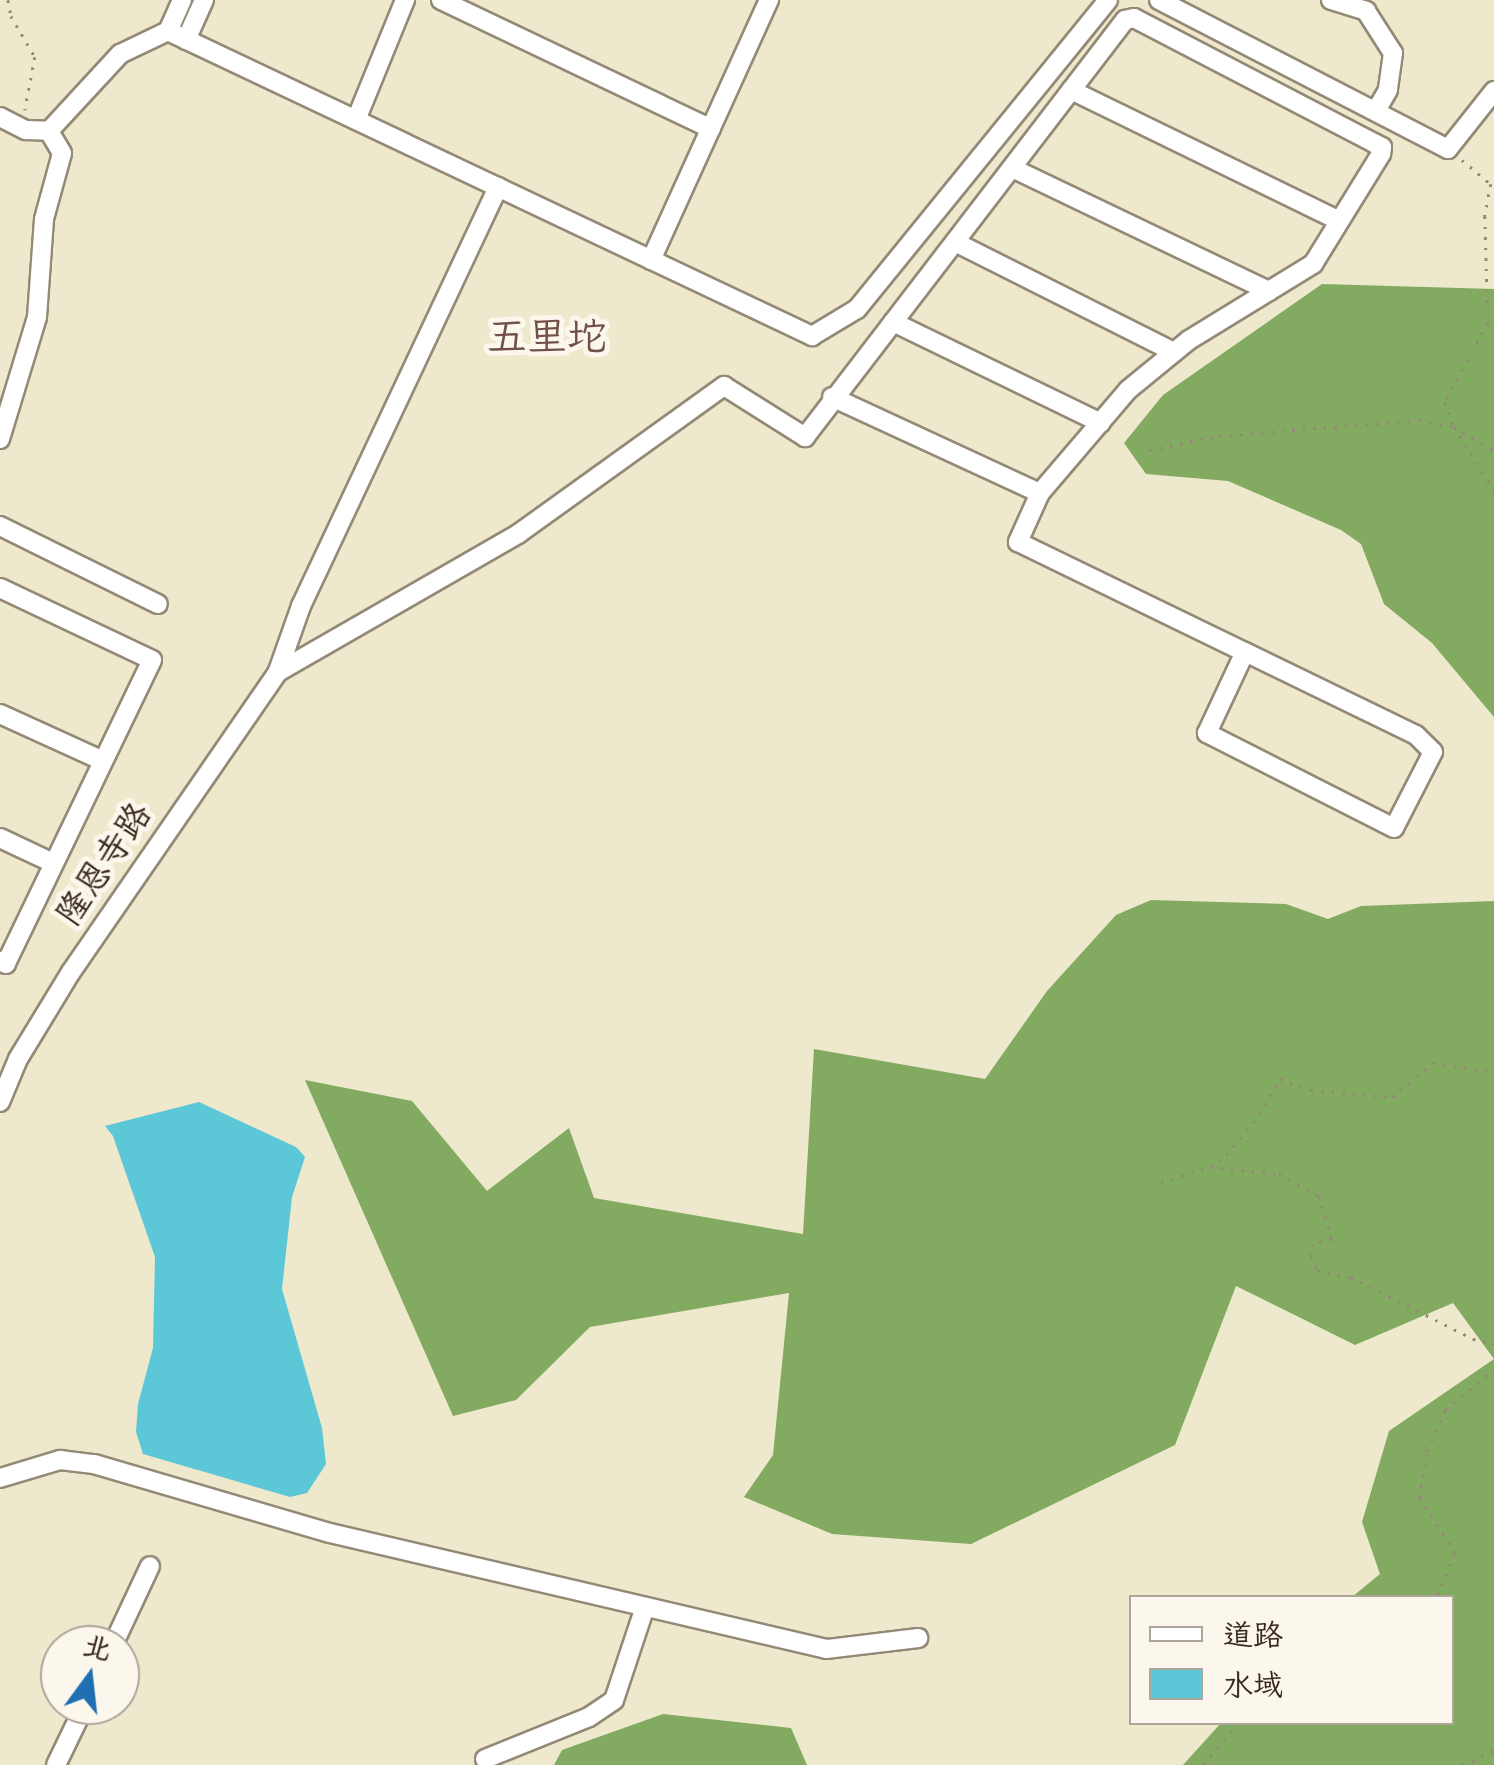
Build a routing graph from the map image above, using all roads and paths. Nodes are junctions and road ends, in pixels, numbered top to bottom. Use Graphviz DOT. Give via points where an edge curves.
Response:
graph roads {
  1 [pos="8,0"];
  2 [pos="182,0"];
  3 [pos="204,0"];
  4 [pos="405,0"];
  5 [pos="441,0"];
  6 [pos="769,0"];
  7 [pos="1108,0"];
  8 [pos="1159,0"];
  9 [pos="1331,0"];
  10 [pos="1368,5"];
  11 [pos="168,31"];
  12 [pos="186,40"];
  13 [pos="1071,90"];
  14 [pos="1494,91"];
  15 [pos="1376,112"];
  16 [pos="0,117"];
  17 [pos="356,120"];
  18 [pos="711,129"];
  19 [pos="26,130"];
  20 [pos="49,131"];
  21 [pos="1448,149"];
  22 [pos="1012,168"];
  23 [pos="498,187"];
  24 [pos="1339,221"];
  25 [pos="954,242"];
  26 [pos="652,260"];
  27 [pos="1269,291"];
  28 [pos="894,322"];
  29 [pos="1174,352"];
  30 [pos="832,397"];
  31 [pos="1100,423"];
  32 [pos="1454,426"];
  33 [pos="0,439"];
  34 [pos="1149,450"];
  35 [pos="1494,451"];
  36 [pos="1494,490"];
  37 [pos="1040,493"];
  38 [pos="0,526"];
  39 [pos="0,588"];
  40 [pos="158,604"];
  41 [pos="1245,652"];
  42 [pos="278,672"];
  43 [pos="0,714"];
  44 [pos="101,760"];
  45 [pos="0,838"];
  46 [pos="53,863"];
  47 [pos="0,961"];
  48 [pos="0,1051"];
  49 [pos="18,1059"];
  50 [pos="1494,1072"];
  51 [pos="0,1102"];
  52 [pos="1210,1167"];
  53 [pos="1160,1182"];
  54 [pos="1494,1344"];
  55 [pos="1494,1369"];
  56 [pos="0,1478"];
  57 [pos="150,1566"];
  58 [pos="1437,1595"];
  59 [pos="644,1607"];
  60 [pos="122,1625"];
  61 [pos="918,1638"];
  62 [pos="75,1725"];
  63 [pos="1236,1725"];
  64 [pos="1494,1751"];
  65 [pos="485,1759"];
  66 [pos="56,1765"];
  67 [pos="1203,1765"];
  68 [pos="1462,1765"];
  1 -- 19 [label="path" via="35,57 24,100"];
  2 -- 11 [label="street"];
  3 -- 12 [label="street"];
  4 -- 17 [label="street"];
  5 -- 18 [label="street"];
  6 -- 18 [label="street"];
  7 -- 26 [label="street" via="857,309 812,336"];
  8 -- 15 [label="street"];
  9 -- 10 [label="street"];
  10 -- 15 [label="street" via="1393,53 1388,90"];
  11 -- 12 [label="street"];
  11 -- 20 [label="street" via="120,54"];
  12 -- 17 [label="street"];
  13 -- 22 [label="street"];
  13 -- 24 [label="street"];
  13 -- 24 [label="street" via="1125,20 1134,18 1382,147"];
  14 -- 21 [label="street"];
  15 -- 21 [label="street"];
  16 -- 19 [label="street"];
  17 -- 23 [label="street"];
  18 -- 26 [label="street"];
  19 -- 20 [label="street"];
  20 -- 33 [label="street" via="62,152 44,219 36,317"];
  21 -- 32 [label="path" via="1491,184 1485,216 1488,323 1445,402"];
  22 -- 25 [label="street"];
  22 -- 27 [label="street"];
  23 -- 26 [label="street"];
  23 -- 42 [label="street" via="301,606"];
  24 -- 27 [label="street" via="1313,264"];
  25 -- 28 [label="street"];
  25 -- 29 [label="street"];
  27 -- 29 [label="street"];
  28 -- 30 [label="street"];
  28 -- 31 [label="street"];
  29 -- 31 [label="street"];
  30 -- 37 [label="street"];
  30 -- 42 [label="street" via="805,437 724,386 518,534"];
  31 -- 37 [label="street"];
  32 -- 34 [label="path" via="1419,420 1219,436"];
  32 -- 35 [label="path"];
  32 -- 36 [label="path"];
  37 -- 41 [label="street" via="1018,542"];
  38 -- 40 [label="street"];
  39 -- 44 [label="street" via="152,660"];
  41 -- 41 [label="street" via="1416,736 1434,752 1394,828 1207,733"];
  42 -- 49 [label="street, 隆恩寺路" via="128,886"];
  43 -- 44 [label="street"];
  44 -- 46 [label="street"];
  45 -- 46 [label="street"];
  46 -- 47 [label="street" via="6,964"];
  48 -- 49 [label="street"];
  49 -- 51 [label="street, 隆恩寺路"];
  50 -- 52 [label="path" via="1433,1063 1392,1096 1311,1090 1280,1079 1253,1123"];
  52 -- 53 [label="path"];
  52 -- 54 [label="path" via="1279,1174 1320,1196 1332,1240 1313,1244 1316,1270 1351,1277"];
  55 -- 58 [label="path" via="1444,1410 1427,1451 1419,1498 1456,1553"];
  56 -- 59 [label="street" via="60,1460 94,1464 330,1533"];
  57 -- 60 [label="street"];
  59 -- 61 [label="street" via="827,1650"];
  59 -- 65 [label="street" via="614,1700 590,1717"];
  62 -- 66 [label="street"];
  63 -- 67 [label="path"];
  64 -- 68 [label="path"];
}
